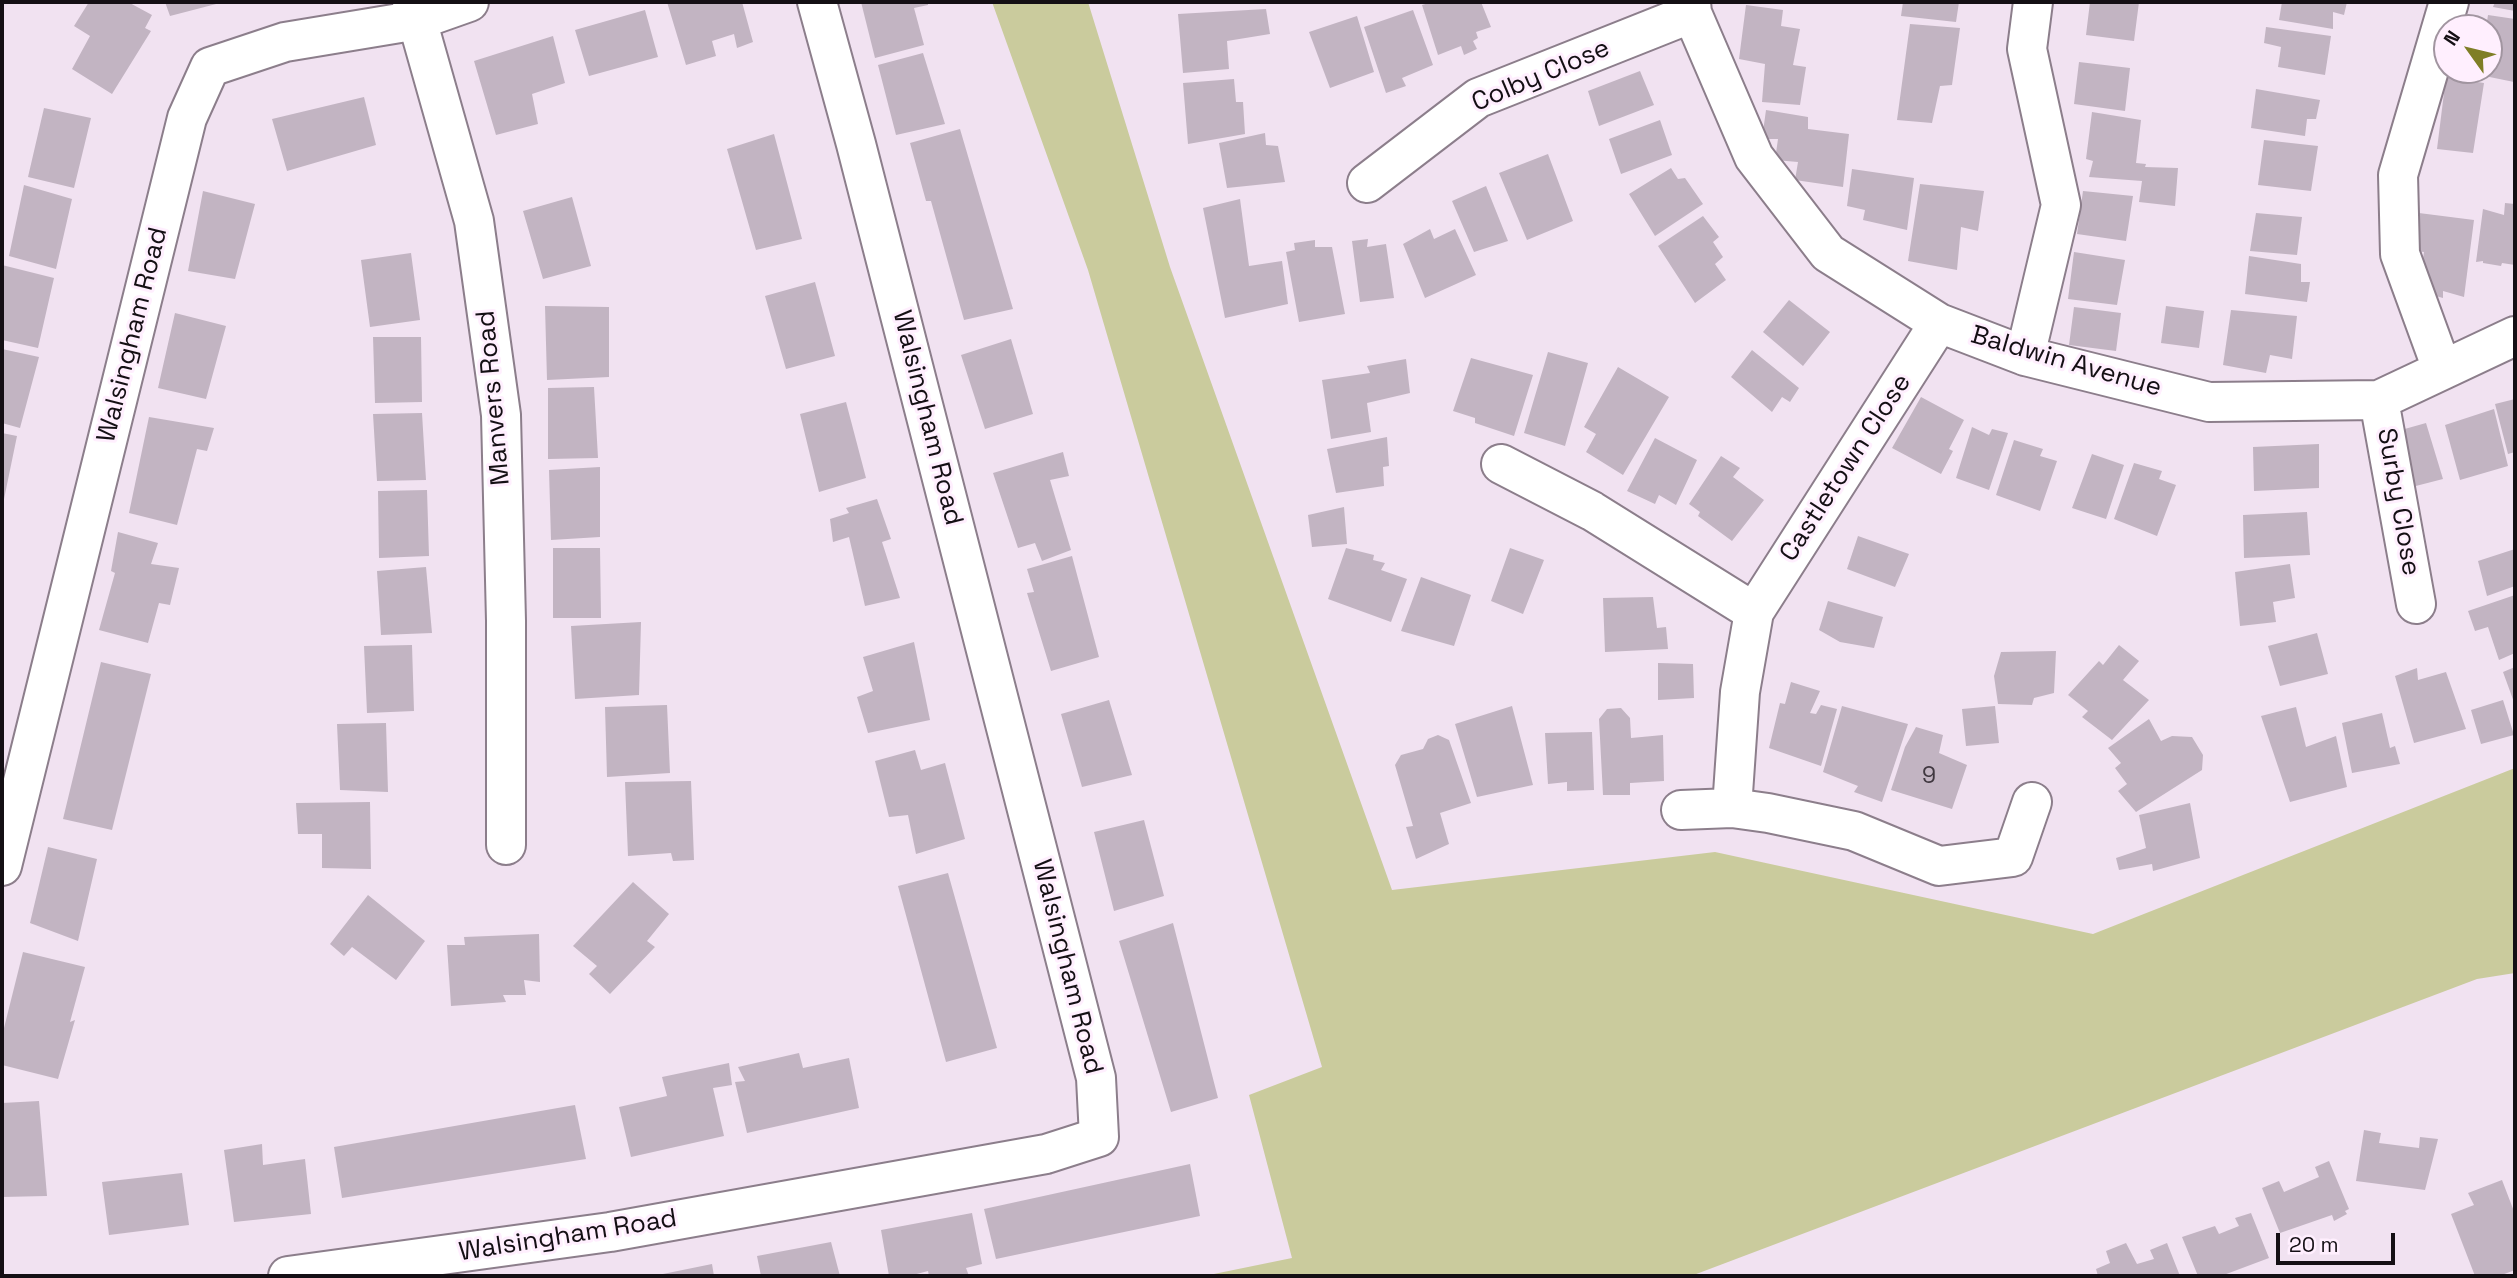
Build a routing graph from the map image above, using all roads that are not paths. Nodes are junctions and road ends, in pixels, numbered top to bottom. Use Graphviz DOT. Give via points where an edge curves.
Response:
graph roads {
  1 [pos="469,2"];
  2 [pos="817,2"];
  3 [pos="2034,2"];
  4 [pos="2449,2"];
  5 [pos="1692,8"];
  6 [pos="415,11"];
  7 [pos="1367,183"];
  8 [pos="1939,323"];
  9 [pos="2515,336"];
  10 [pos="2025,356"];
  11 [pos="2442,369"];
  12 [pos="2379,400"];
  13 [pos="1501,464"];
  14 [pos="2416,604"];
  15 [pos="1754,612"];
  16 [pos="2032,802"];
  17 [pos="1732,808"];
  18 [pos="1681,810"];
  19 [pos="506,845"];
  20 [pos="2,866"];
  21 [pos="288,1276"];
  1 -- 6 [label="street, Walsingham Road"];
  2 -- 21 [label="street, Walsingham Road" via="1096,1078 1099,1136 1045,1154 610,1231"];
  3 -- 10 [label="street" via="2027,49 2060,205"];
  4 -- 11 [label="street" via="2398,175 2400,254"];
  5 -- 7 [label="street, Colby Close" via="1478,98"];
  5 -- 8 [label="street, Baldwin Avenue" via="1754,157 1828,253"];
  6 -- 19 [label="street, Manvers Road" via="474,221 501,415"];
  6 -- 20 [label="street, Walsingham Road" via="285,42 210,67 187,118"];
  8 -- 10 [label="street, Baldwin Avenue"];
  8 -- 15 [label="street, Castletown Close"];
  9 -- 11 [label="street, Baldwin Avenue"];
  10 -- 12 [label="street, Baldwin Avenue" via="2209,402"];
  11 -- 12 [label="street, Baldwin Avenue"];
  12 -- 14 [label="street, Surby Close"];
  13 -- 15 [label="street" via="1592,511"];
  15 -- 17 [label="street, Castletown Close" via="1740,692"];
  16 -- 17 [label="street" via="2013,857 1938,866 1854,831"];
  17 -- 18 [label="street"];
}
